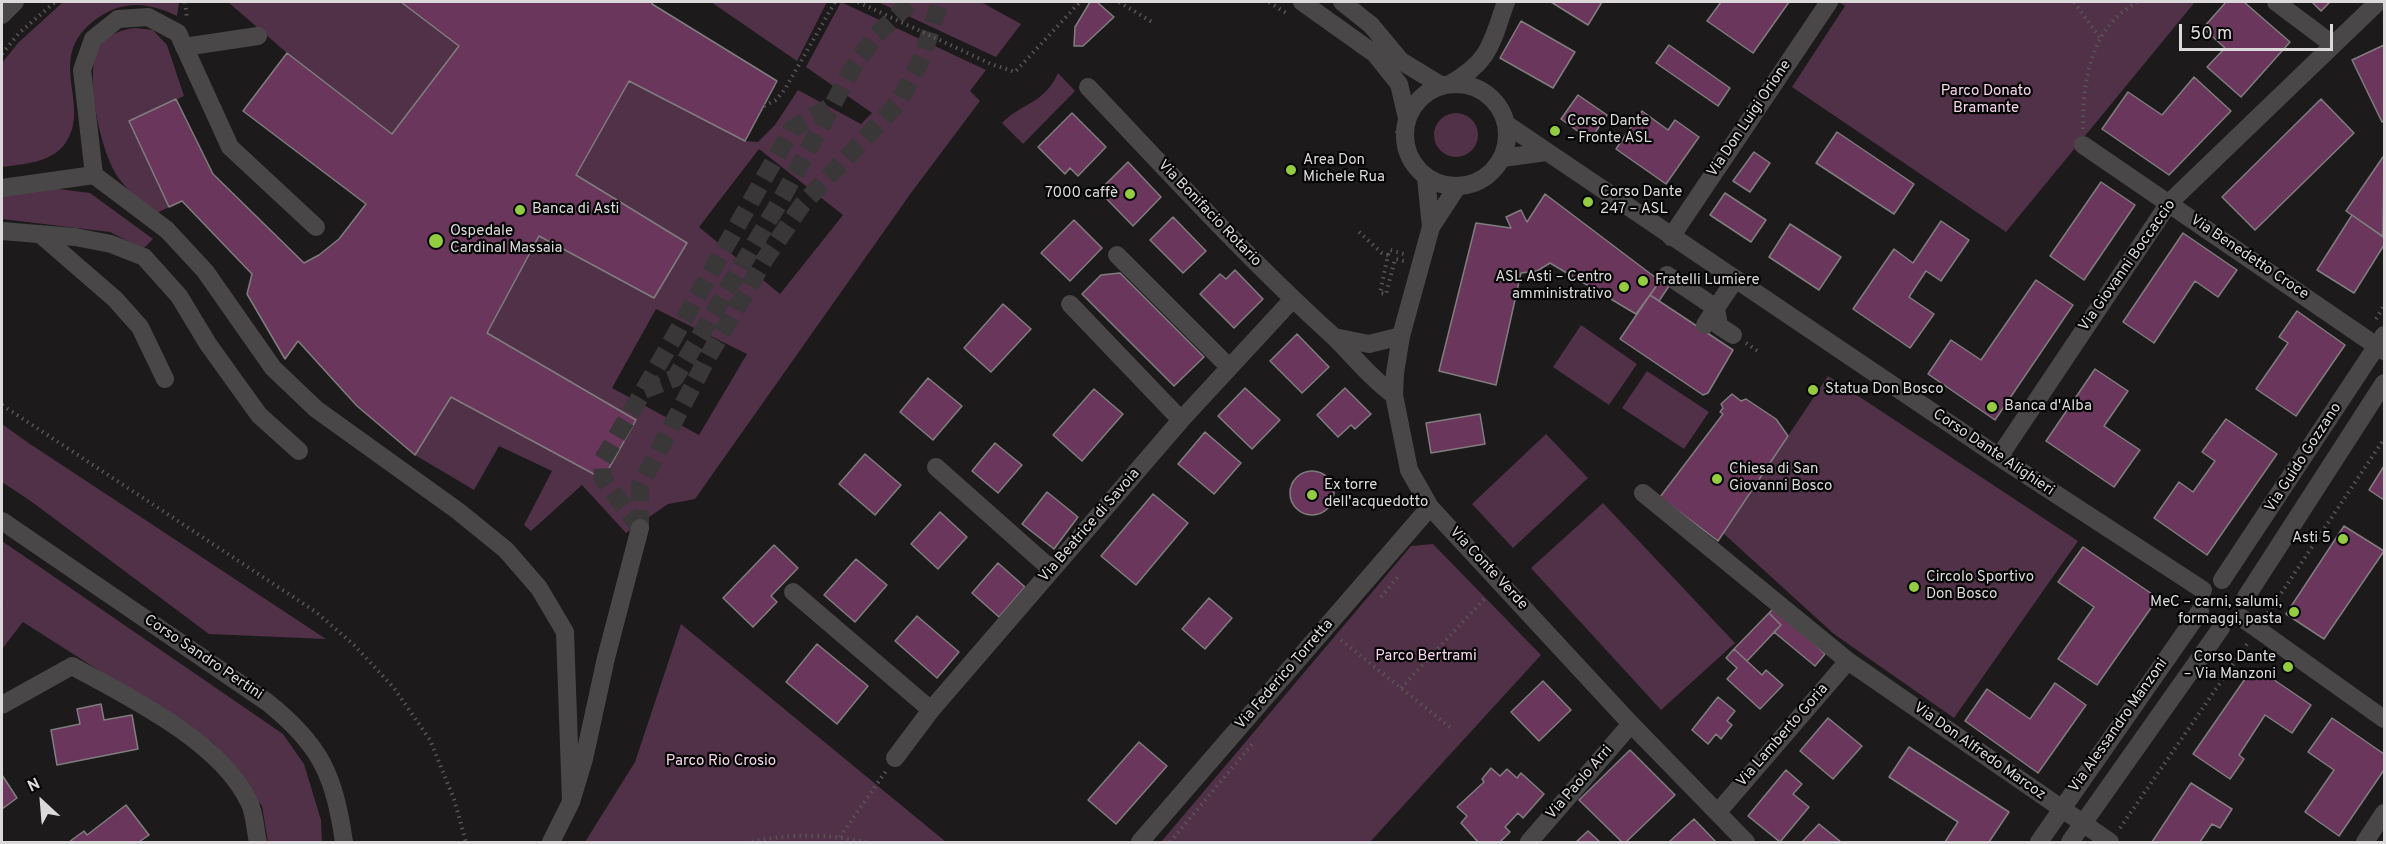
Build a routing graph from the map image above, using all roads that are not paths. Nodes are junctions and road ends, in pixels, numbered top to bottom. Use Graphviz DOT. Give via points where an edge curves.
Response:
graph roads {
  1 [pos="15,2"];
  2 [pos="1302,2"];
  3 [pos="1342,2"];
  4 [pos="1506,2"];
  5 [pos="1829,2"];
  6 [pos="2276,2"];
  7 [pos="2378,2"];
  8 [pos="2,15"];
  9 [pos="258,36"];
  10 [pos="2332,44"];
  11 [pos="184,47"];
  12 [pos="1486,57"];
  13 [pos="1446,85"];
  14 [pos="1088,87"];
  15 [pos="1487,94"];
  16 [pos="1407,118"];
  17 [pos="1506,124"];
  18 [pos="2083,145"];
  19 [pos="1546,152"];
  20 [pos="1503,158"];
  21 [pos="94,175"];
  22 [pos="1426,178"];
  23 [pos="1457,187"];
  24 [pos="2,188"];
  25 [pos="2169,203"];
  26 [pos="316,227"];
  27 [pos="1431,227"];
  28 [pos="2,231"];
  29 [pos="40,234"];
  30 [pos="1671,237"];
  31 [pos="1117,255"];
  32 [pos="1667,275"];
  33 [pos="1735,280"];
  34 [pos="1292,300"];
  35 [pos="1685,303"];
  36 [pos="1070,304"];
  37 [pos="1716,309"];
  38 [pos="1705,325"];
  39 [pos="1733,335"];
  40 [pos="1401,336"];
  41 [pos="1334,337"];
  42 [pos="2382,344"];
  43 [pos="1229,367"];
  44 [pos="165,379"];
  45 [pos="2385,383"];
  46 [pos="1394,396"];
  47 [pos="1181,420"];
  48 [pos="298,450"];
  49 [pos="1999,457"];
  50 [pos="936,467"];
  51 [pos="1643,493"];
  52 [pos="1430,507"];
  53 [pos="2,521"];
  54 [pos="640,528"];
  55 [pos="1052,570"];
  56 [pos="2222,580"];
  57 [pos="2203,590"];
  58 [pos="793,592"];
  59 [pos="2246,597"];
  60 [pos="2200,610"];
  61 [pos="2242,618"];
  62 [pos="2221,628"];
  63 [pos="1848,661"];
  64 [pos="2,705"];
  65 [pos="931,710"];
  66 [pos="2385,719"];
  67 [pos="1631,724"];
  68 [pos="895,758"];
  69 [pos="571,802"];
  70 [pos="2061,809"];
  71 [pos="1718,812"];
  72 [pos="2385,813"];
  73 [pos="2082,824"];
  74 [pos="1746,842"];
  75 [pos="258,843"];
  76 [pos="344,843"];
  77 [pos="551,843"];
  78 [pos="1140,843"];
  79 [pos="1529,843"];
  80 [pos="2039,843"];
  81 [pos="2070,843"];
  82 [pos="2110,843"];
  83 [pos="2365,843"];
  1 -- 8 [label="street"];
  2 -- 16 [label="street" via="1376,54 1399,84"];
  3 -- 13 [label="street" via="1371,25 1401,61"];
  4 -- 12 [label="street"];
  5 -- 30 [label="street, Via Don Luigi Orione"];
  6 -- 10 [label="street"];
  7 -- 10 [label="street, Via Giovanni Boccaccio"];
  9 -- 11 [label="street"];
  10 -- 25 [label="street, Via Giovanni Boccaccio"];
  11 -- 21 [label="street" via="177,33 148,17 118,19 93,39 82,70"];
  11 -- 26 [label="street" via="230,147"];
  12 -- 13 [label="street" via="1472,72"];
  12 -- 15 [label="street"];
  13 -- 15 [label="street" via="1463,84"];
  13 -- 16 [label="street" via="1427,93"];
  14 -- 34 [label="street, Via Bonifacio Rotario"];
  15 -- 17 [label="street" via="1499,107"];
  16 -- 22 [label="street" via="1407,151"];
  17 -- 19 [label="street, Corso Dante Alighieri"];
  17 -- 20 [label="street"];
  18 -- 25 [label="street, Via Benedetto Croce"];
  19 -- 20 [label="street"];
  19 -- 30 [label="street, Corso Dante Alighieri"];
  20 -- 23 [label="street" via="1484,179"];
  21 -- 24 [label="street"];
  21 -- 69 [label="street" via="167,231 205,271 273,368 316,409 474,524 506,550 539,588 565,632"];
  22 -- 23 [label="street"];
  22 -- 27 [label="street, Via Conte Verde"];
  23 -- 27 [label="street, Via Conte Verde"];
  25 -- 42 [label="street, Via Benedetto Croce"];
  25 -- 49 [label="street, Via Giovanni Boccaccio"];
  27 -- 40 [label="street, Via Conte Verde"];
  28 -- 29 [label="street"];
  29 -- 44 [label="street" via="128,313 140,327"];
  29 -- 48 [label="street" via="111,244 144,257 178,296 259,415"];
  30 -- 33 [label="street, Corso Dante Alighieri"];
  31 -- 43 [label="street"];
  32 -- 37 [label="street"];
  33 -- 37 [label="street"];
  33 -- 49 [label="street, Corso Dante Alighieri"];
  34 -- 41 [label="street, Via Bonifacio Rotario"];
  34 -- 43 [label="street, Via Beatrice di Savoia"];
  35 -- 37 [label="street"];
  36 -- 47 [label="street"];
  37 -- 38 [label="street"];
  37 -- 39 [label="street" via="1719,326"];
  40 -- 41 [label="street" via="1369,344"];
  40 -- 46 [label="street, Via Conte Verde"];
  41 -- 46 [label="street, Via Bonifacio Rotario"];
  42 -- 56 [label="street, Via Guido Gozzano"];
  43 -- 47 [label="street, Via Beatrice di Savoia"];
  45 -- 59 [label="street, Via Guido Gozzano"];
  46 -- 52 [label="street, Via Conte Verde" via="1409,470"];
  47 -- 55 [label="street, Via Beatrice di Savoia"];
  49 -- 57 [label="street, Corso Dante Alighieri"];
  50 -- 55 [label="street"];
  51 -- 63 [label="street, Via Don Alfredo Marcoz"];
  52 -- 67 [label="street, Via Conte Verde"];
  52 -- 78 [label="street, Via Federico Torretta"];
  53 -- 76 [label="street, Corso Sandro Pertini" via="298,726 317,752 338,801"];
  54 -- 69 [label="street"];
  55 -- 65 [label="street, Via Beatrice di Savoia"];
  56 -- 57 [label="street"];
  56 -- 59 [label="street" via="2236,585"];
  57 -- 60 [label="street"];
  58 -- 65 [label="street"];
  59 -- 61 [label="street"];
  60 -- 62 [label="street" via="2207,623"];
  60 -- 70 [label="street, Via Alessandro Manzoni"];
  61 -- 62 [label="street"];
  61 -- 66 [label="street"];
  62 -- 73 [label="street, Via Alessandro Manzoni"];
  63 -- 70 [label="street, Via Don Alfredo Marcoz"];
  63 -- 71 [label="street, Via Lamberto Goria"];
  64 -- 75 [label="street" via="72,666 146,706 219,759 250,802"];
  65 -- 68 [label="street, Via Beatrice di Savoia"];
  67 -- 71 [label="street, Via Conte Verde"];
  67 -- 79 [label="street, Via Paolo Arri"];
  69 -- 77 [label="street"];
  70 -- 73 [label="street, Via Don Alfredo Marcoz"];
  70 -- 80 [label="street, Via Alessandro Manzoni"];
  71 -- 74 [label="street, Via Conte Verde"];
  72 -- 83 [label="street"];
  73 -- 81 [label="street, Via Alessandro Manzoni"];
  73 -- 82 [label="street, Via Don Alfredo Marcoz"];
}
